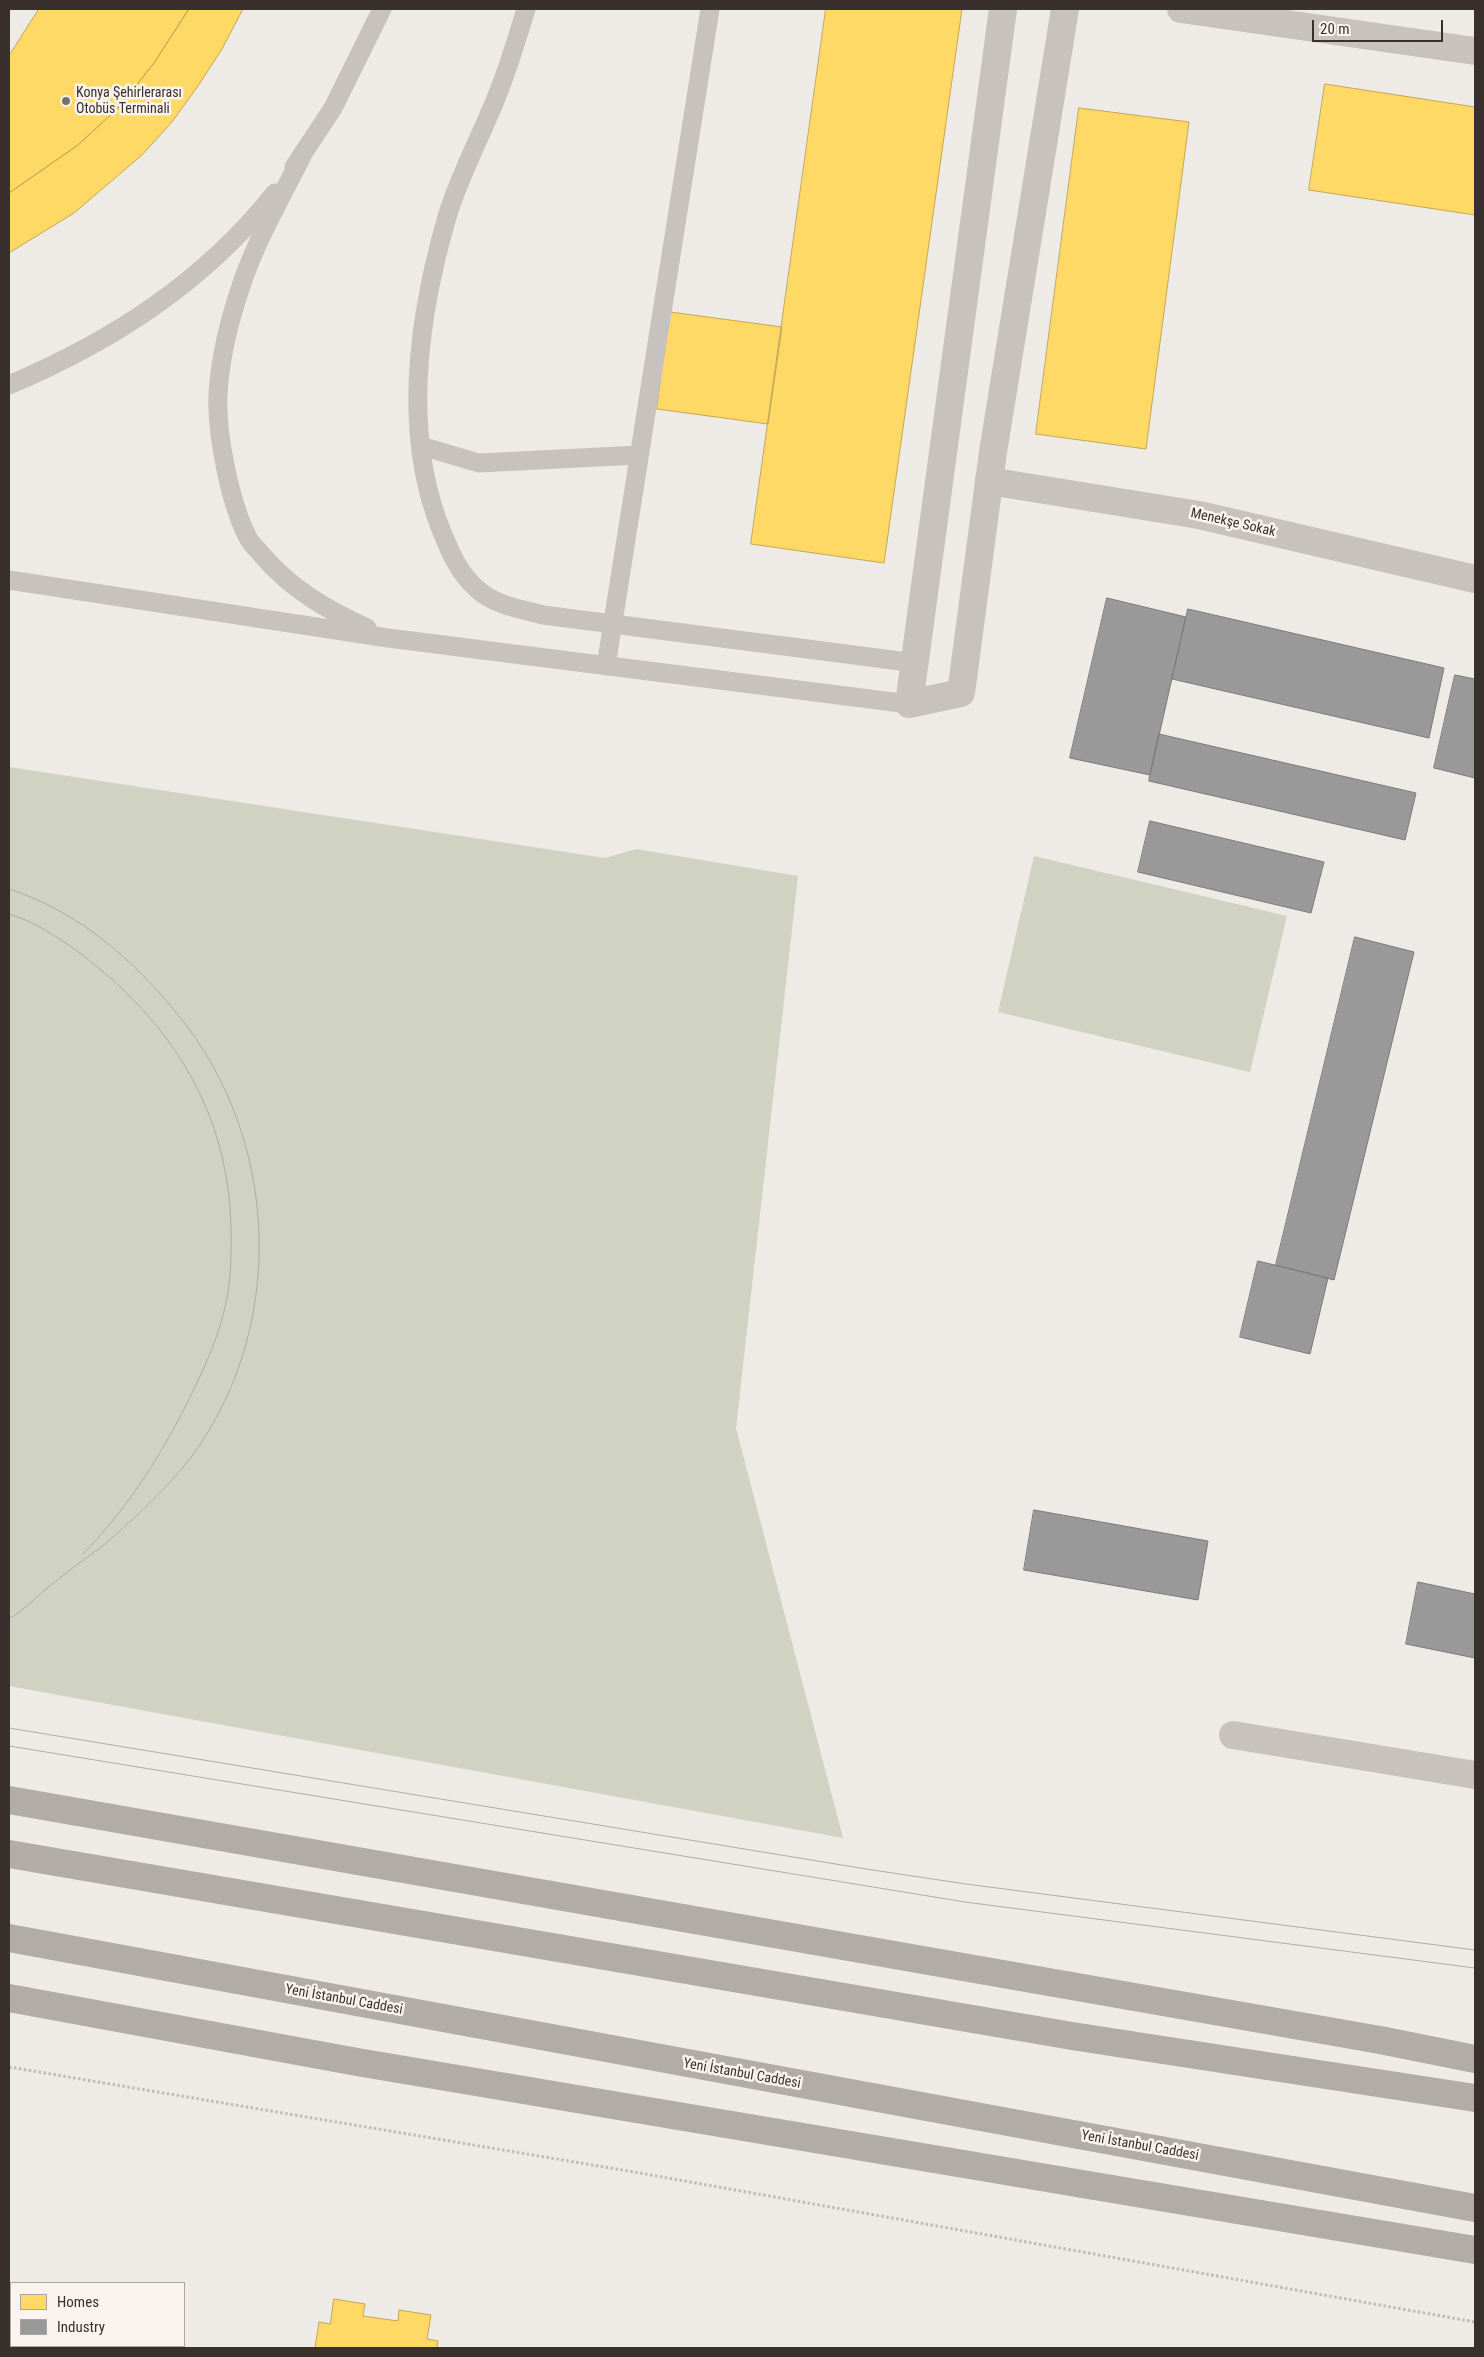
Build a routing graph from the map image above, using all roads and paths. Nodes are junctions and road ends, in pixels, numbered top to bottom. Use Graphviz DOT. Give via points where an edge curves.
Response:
graph roads {
  1 [pos="382,9"];
  2 [pos="526,9"];
  3 [pos="710,9"];
  4 [pos="1003,9"];
  5 [pos="1065,9"];
  6 [pos="1181,9"];
  7 [pos="1475,51"];
  8 [pos="302,156"];
  9 [pos="9,385"];
  10 [pos="422,446"];
  11 [pos="639,455"];
  12 [pos="989,481"];
  13 [pos="9,580"];
  14 [pos="1475,580"];
  15 [pos="612,623"];
  16 [pos="388,638"];
  17 [pos="916,663"];
  18 [pos="606,666"];
  19 [pos="910,704"];
  20 [pos="1232,1735"];
  21 [pos="1475,1775"];
  22 [pos="9,1800"];
  23 [pos="9,1854"];
  24 [pos="9,1938"];
  25 [pos="9,1998"];
  26 [pos="1475,2059"];
  27 [pos="9,2067"];
  28 [pos="1475,2098"];
  29 [pos="1475,2208"];
  30 [pos="1475,2250"];
  31 [pos="1475,2322"];
  1 -- 8 [label="lane" via="333,108"];
  2 -- 10 [label="lane" via="501,88 448,215 430,284 417,409"];
  3 -- 11 [label="lane"];
  4 -- 17 [label="street"];
  5 -- 12 [label="street"];
  6 -- 7 [label="street"];
  8 -- 9 [label="lane" via="243,232 158,305 49,368"];
  8 -- 16 [label="lane" via="242,282 226,337 218,395 222,448 232,499 248,539 302,592 332,612"];
  10 -- 11 [label="lane" via="479,463"];
  10 -- 15 [label="lane" via="423,472 438,522 456,566 478,590 505,605 543,614"];
  11 -- 15 [label="lane"];
  12 -- 14 [label="street, Menekşe Sokak" via="1199,515"];
  12 -- 19 [label="street" via="961,693"];
  13 -- 16 [label="lane"];
  15 -- 17 [label="lane"];
  15 -- 18 [label="lane"];
  16 -- 18 [label="lane"];
  17 -- 19 [label="street"];
  18 -- 19 [label="lane"];
  20 -- 21 [label="street"];
  22 -- 26 [label="highway"];
  23 -- 28 [label="highway" via="1072,2036"];
  24 -- 29 [label="highway, Yeni İstanbul Caddesi"];
  25 -- 30 [label="highway" via="377,2065"];
  27 -- 31 [label="path" via="640,2173"];
}
